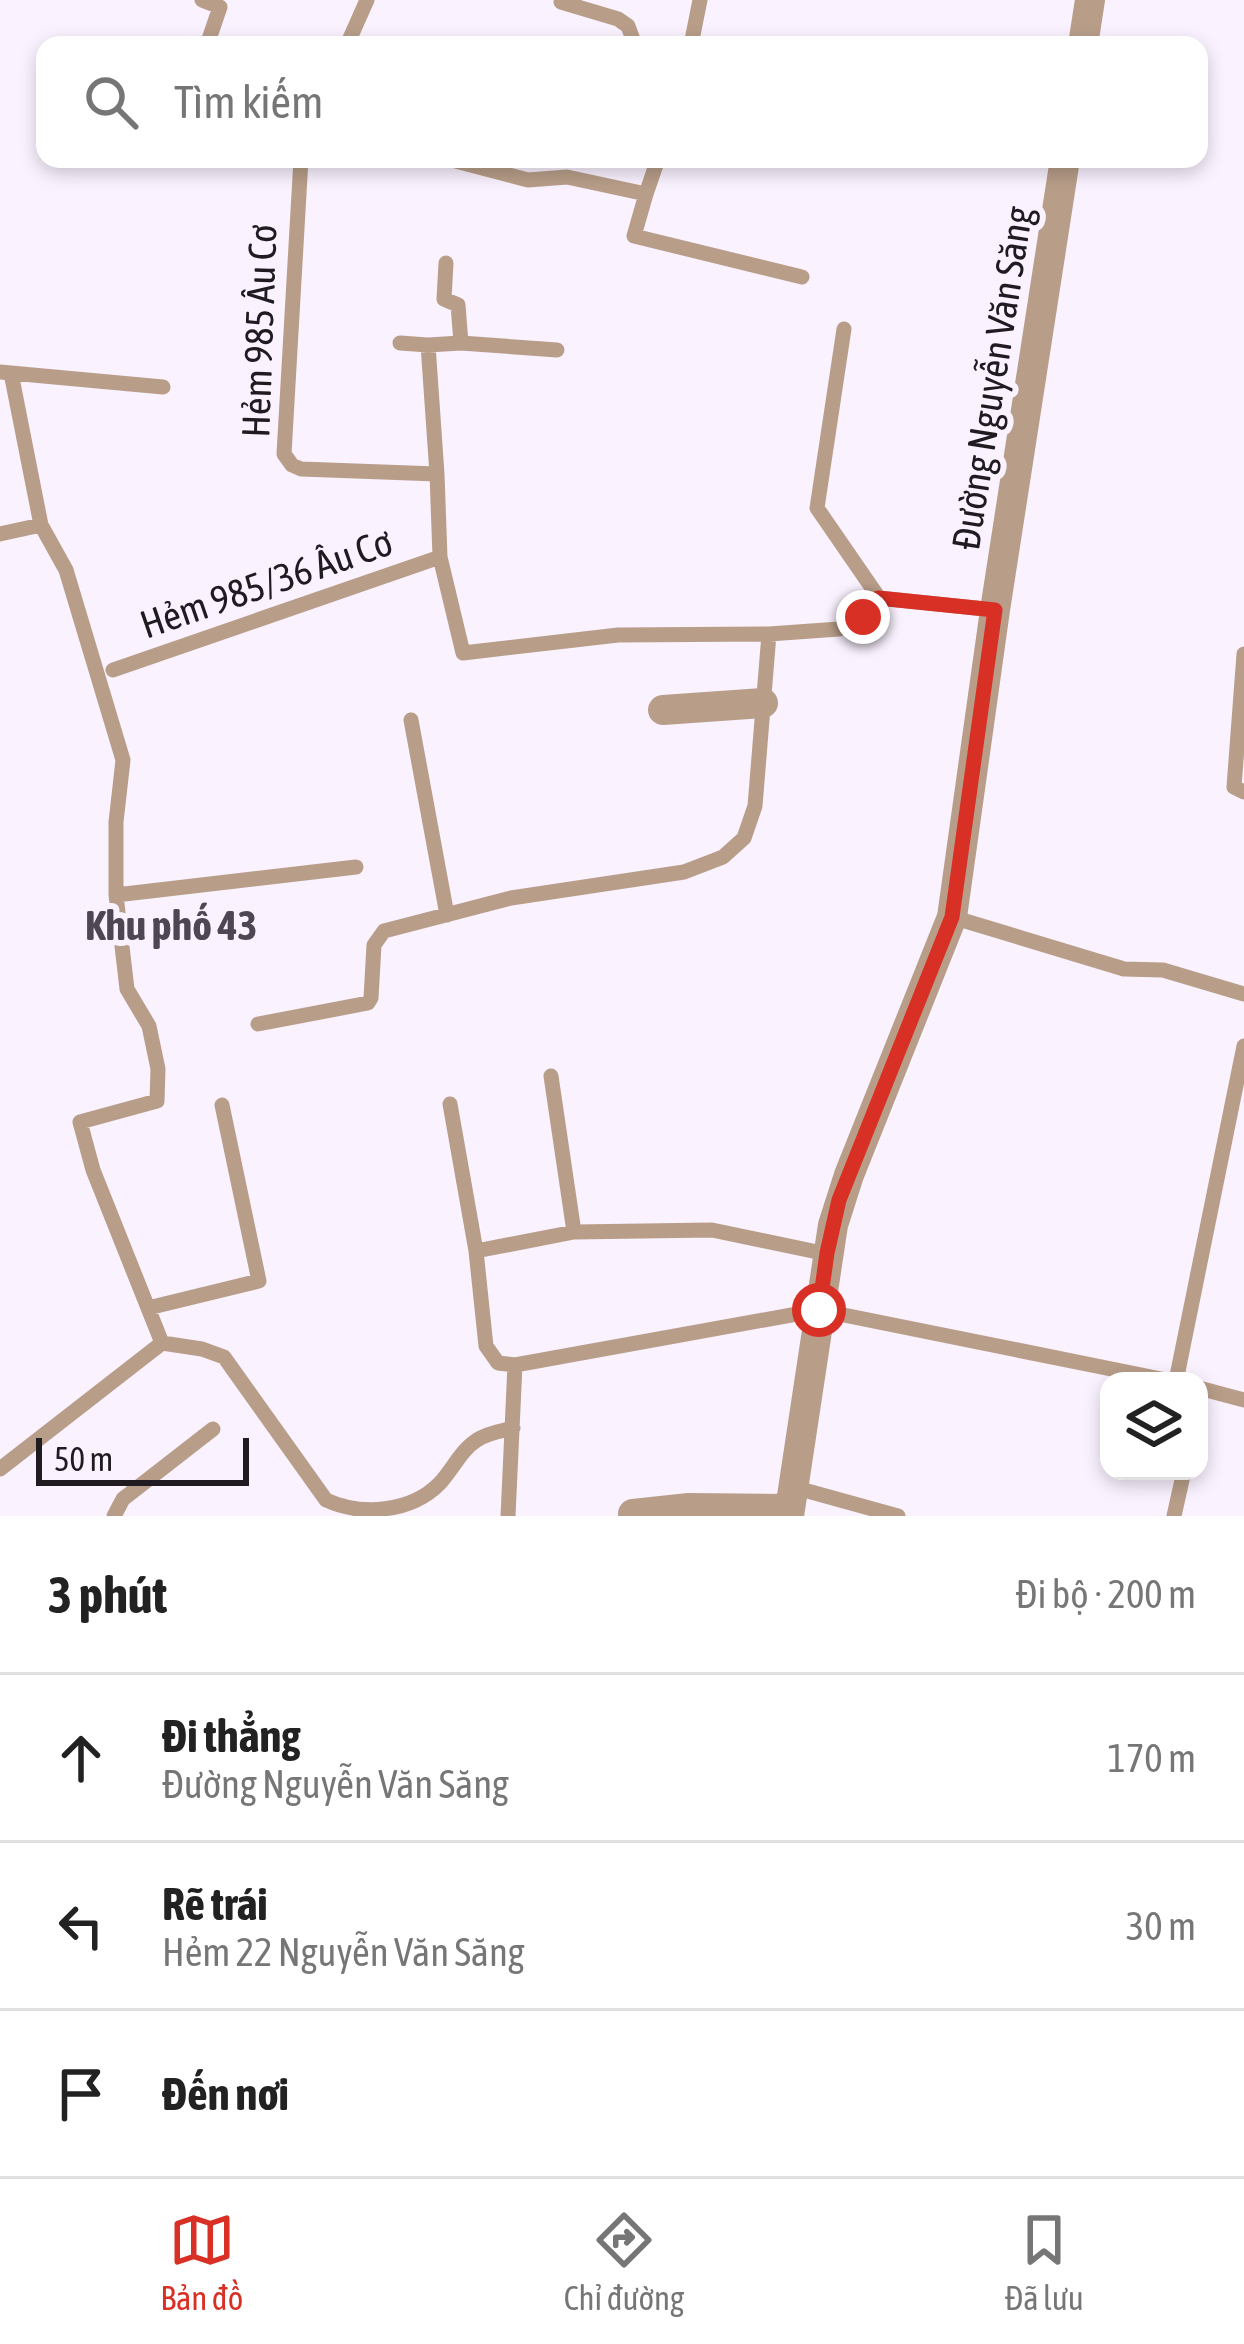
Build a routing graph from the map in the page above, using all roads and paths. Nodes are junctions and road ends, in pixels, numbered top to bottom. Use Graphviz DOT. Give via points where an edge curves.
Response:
graph roads {
  1 [pos="202,0"];
  2 [pos="367,0"];
  3 [pos="700,0"];
  4 [pos="1090,0"];
  5 [pos="561,2"];
  6 [pos="210,36"];
  7 [pos="351,36"];
  8 [pos="632,36"];
  9 [pos="693,36"];
  10 [pos="1084,36"];
  11 [pos="300,168"];
  12 [pos="482,168"];
  13 [pos="655,168"];
  14 [pos="1065,168"];
  15 [pos="646,194"];
  16 [pos="446,263"];
  17 [pos="802,277"];
  18 [pos="844,329"];
  19 [pos="400,343"];
  20 [pos="461,343"];
  21 [pos="428,345"];
  22 [pos="557,350"];
  23 [pos="5,372"];
  24 [pos="163,387"];
  25 [pos="436,474"];
  26 [pos="41,525"];
  27 [pos="0,534"];
  28 [pos="440,557"];
  29 [pos="878,598"];
  30 [pos="995,610"];
  31 [pos="769,634"];
  32 [pos="1244,658"];
  33 [pos="113,670"];
  34 [pos="763,703"];
  35 [pos="663,710"];
  36 [pos="411,720"];
  37 [pos="1244,792"];
  38 [pos="356,868"];
  39 [pos="116,895"];
  40 [pos="447,915"];
  41 [pos="952,917"];
  42 [pos="1244,994"];
  43 [pos="258,1024"];
  44 [pos="1244,1046"];
  45 [pos="550,1076"];
  46 [pos="450,1104"];
  47 [pos="222,1105"];
  48 [pos="574,1232"];
  49 [pos="476,1251"];
  50 [pos="827,1253"];
  51 [pos="148,1308"];
  52 [pos="819,1310"];
  53 [pos="162,1342"];
  54 [pos="515,1366"];
  55 [pos="1129,1372"];
  56 [pos="1176,1372"];
  57 [pos="1208,1395"];
  58 [pos="1244,1400"];
  59 [pos="513,1428"];
  60 [pos="213,1429"];
  61 [pos="0,1469"];
  62 [pos="1182,1480"];
  63 [pos="791,1504"];
  64 [pos="633,1514"];
  65 [pos="114,1516"];
  66 [pos="508,1516"];
  67 [pos="898,1516"];
  68 [pos="1174,1516"];
  1 -- 6 [label="lane" via="220,7"];
  2 -- 7 [label="lane"];
  3 -- 9 [label="lane"];
  4 -- 10 [label="street"];
  5 -- 8 [label="lane" via="618,20"];
  11 -- 25 [label="lane, Hẻm 985 Âu Cơ" via="284,454 302,469"];
  12 -- 15 [label="lane"];
  13 -- 15 [label="lane"];
  14 -- 30 [label="street, Đường Nguyễn Văn Săng"];
  15 -- 17 [label="lane" via="634,236"];
  16 -- 20 [label="lane" via="444,299 458,305"];
  18 -- 29 [label="lane" via="817,508"];
  19 -- 21 [label="lane"];
  20 -- 21 [label="lane"];
  20 -- 22 [label="lane"];
  21 -- 25 [label="lane"];
  23 -- 24 [label="lane"];
  23 -- 26 [label="lane"];
  25 -- 28 [label="lane"];
  26 -- 27 [label="lane"];
  26 -- 39 [label="lane" via="66,570 124,760"];
  28 -- 31 [label="lane" via="464,653 618,635"];
  28 -- 33 [label="lane, Hẻm 985/36 Âu Cơ"];
  29 -- 30 [label="lane"];
  29 -- 31 [label="lane" via="839,629"];
  30 -- 41 [label="street, Đường Nguyễn Văn Săng"];
  31 -- 34 [label="lane"];
  32 -- 37 [label="lane" via="1234,787"];
  34 -- 35 [label="street"];
  34 -- 40 [label="lane" via="755,806 744,838 723,857 684,872"];
  36 -- 40 [label="lane"];
  38 -- 39 [label="lane"];
  39 -- 51 [label="lane" via="127,988 149,1026 157,1101 80,1122"];
  40 -- 43 [label="lane" via="377,938 368,1003"];
  41 -- 42 [label="lane" via="1124,969 1163,970"];
  41 -- 50 [label="street, Đường Nguyễn Văn Săng" via="844,1188"];
  44 -- 56 [label="lane"];
  45 -- 48 [label="lane"];
  46 -- 49 [label="lane"];
  47 -- 51 [label="lane" via="259,1281"];
  48 -- 49 [label="lane"];
  48 -- 50 [label="lane" via="712,1230"];
  49 -- 54 [label="lane" via="486,1346 498,1363"];
  50 -- 52 [label="street, Đường Nguyễn Văn Săng"];
  51 -- 53 [label="lane"];
  52 -- 54 [label="lane"];
  52 -- 55 [label="lane"];
  52 -- 63 [label="street, Đường Nguyễn Văn Săng"];
  53 -- 59 [label="lane" via="224,1357 326,1500 341,1509 416,1502 470,1445"];
  53 -- 61 [label="lane"];
  54 -- 59 [label="lane"];
  57 -- 58 [label="lane"];
  59 -- 66 [label="lane"];
  60 -- 65 [label="lane" via="123,1499"];
  62 -- 68 [label="lane"];
  63 -- 64 [label="street"];
  63 -- 67 [label="lane"];
}
